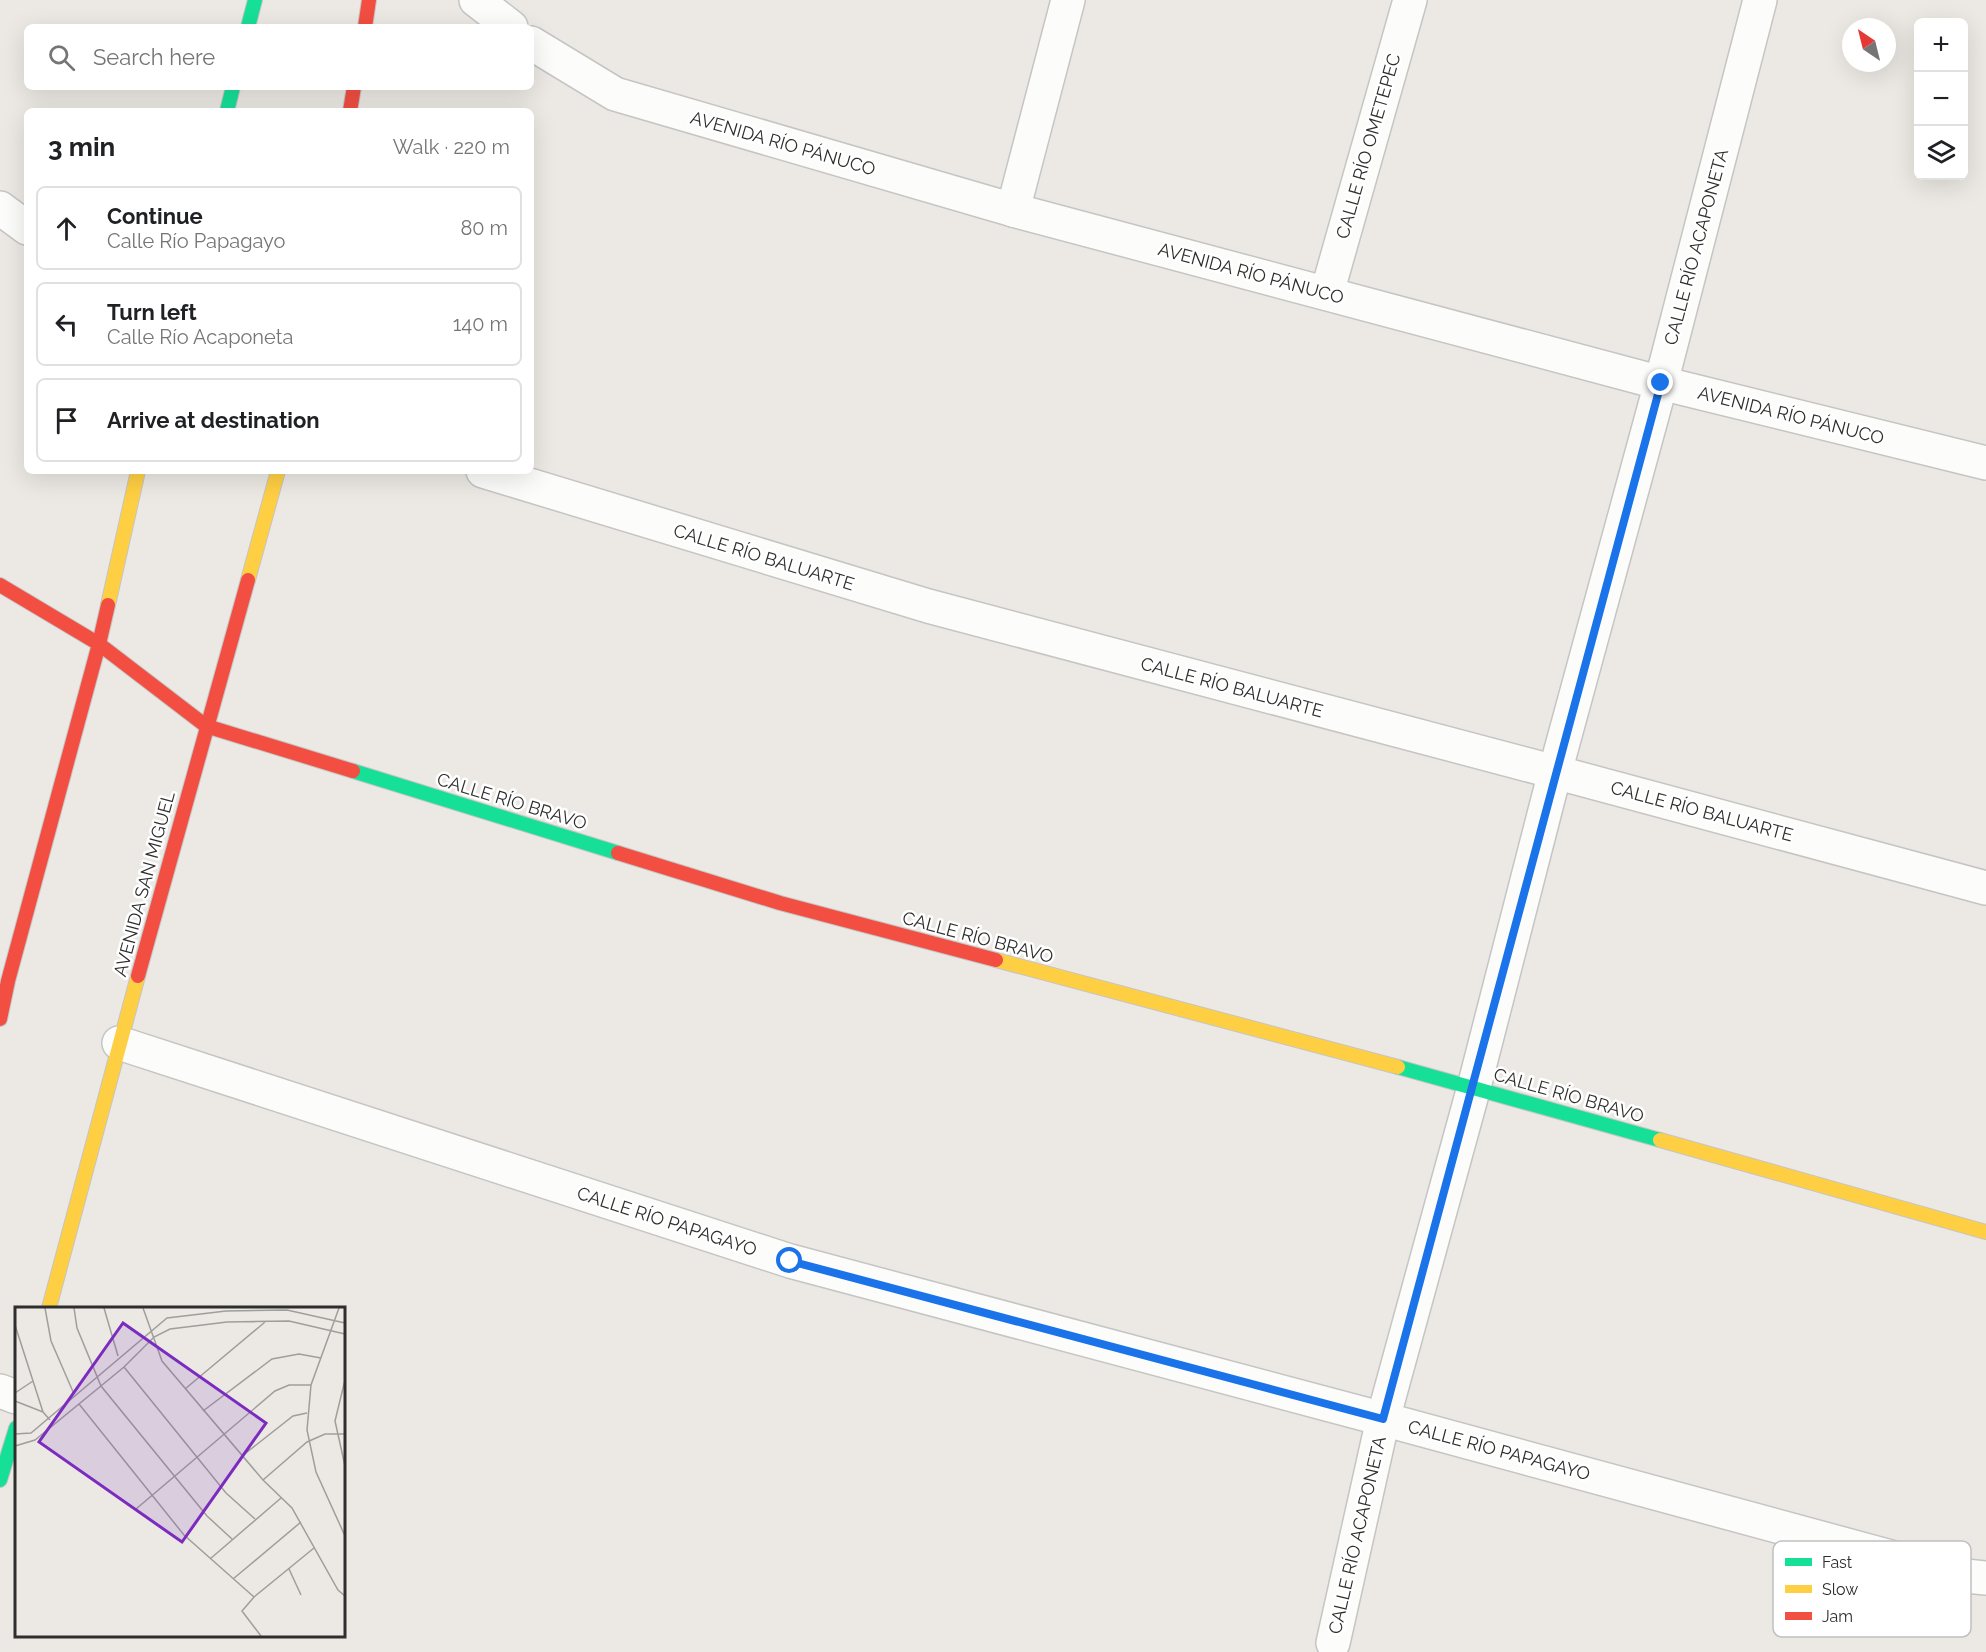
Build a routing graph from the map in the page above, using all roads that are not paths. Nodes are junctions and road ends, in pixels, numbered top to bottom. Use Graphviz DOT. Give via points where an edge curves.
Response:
graph roads {
  1 [pos="255,0"];
  2 [pos="369,0"];
  3 [pos="476,0"];
  4 [pos="1068,0"];
  5 [pos="1410,0"];
  6 [pos="1760,0"];
  7 [pos="249,24"];
  8 [pos="365,24"];
  9 [pos="507,24"];
  10 [pos="534,45"];
  11 [pos="232,90"];
  12 [pos="354,90"];
  13 [pos="228,108"];
  14 [pos="350,108"];
  15 [pos="0,208"];
  16 [pos="1013,210"];
  17 [pos="24,226"];
  18 [pos="1327,293"];
  19 [pos="1661,383"];
  20 [pos="1983,453"];
  21 [pos="137,474"];
  22 [pos="277,474"];
  23 [pos="493,474"];
  24 [pos="0,585"];
  25 [pos="99,644"];
  26 [pos="206,726"];
  27 [pos="1556,772"];
  28 [pos="1986,888"];
  29 [pos="4,978"];
  30 [pos="0,1018"];
  31 [pos="119,1043"];
  32 [pos="1474,1087"];
  33 [pos="1986,1232"];
  34 [pos="50,1307"];
  35 [pos="0,1391"];
  36 [pos="15,1397"];
  37 [pos="1383,1419"];
  38 [pos="15,1431"];
  39 [pos="0,1480"];
  40 [pos="1832,1541"];
  41 [pos="1971,1576"];
  42 [pos="1986,1578"];
  43 [pos="1333,1643"];
  1 -- 7 [label="street"];
  2 -- 8 [label="street"];
  3 -- 9 [label="street"];
  4 -- 16 [label="street"];
  5 -- 18 [label="street, CALLE RÍO OMETEPEC"];
  6 -- 19 [label="street, CALLE RÍO ACAPONETA"];
  10 -- 16 [label="street, AVENIDA RÍO PÁNUCO" via="615,94"];
  11 -- 13 [label="street"];
  12 -- 14 [label="street"];
  15 -- 17 [label="street"];
  16 -- 18 [label="street, AVENIDA RÍO PÁNUCO"];
  18 -- 19 [label="street, AVENIDA RÍO PÁNUCO"];
  19 -- 20 [label="street, AVENIDA RÍO PÁNUCO"];
  19 -- 27 [label="street, CALLE RÍO ACAPONETA"];
  21 -- 25 [label="street"];
  22 -- 26 [label="street, AVENIDA SAN MIGUEL"];
  23 -- 27 [label="street, CALLE RÍO BALUARTE" via="928,606"];
  24 -- 25 [label="street, CALLE RÍO BRAVO"];
  25 -- 26 [label="street, CALLE RÍO BRAVO"];
  25 -- 29 [label="street"];
  26 -- 31 [label="street, AVENIDA SAN MIGUEL"];
  26 -- 32 [label="street, CALLE RÍO BRAVO" via="780,903"];
  27 -- 28 [label="street, CALLE RÍO BALUARTE"];
  27 -- 32 [label="street, CALLE RÍO ACAPONETA"];
  29 -- 30 [label="street"];
  31 -- 34 [label="street, AVENIDA SAN MIGUEL"];
  31 -- 37 [label="street, CALLE RÍO PAPAGAYO" via="790,1261"];
  32 -- 33 [label="street, CALLE RÍO BRAVO"];
  32 -- 37 [label="street, CALLE RÍO ACAPONETA"];
  35 -- 36 [label="street"];
  37 -- 40 [label="street, CALLE RÍO PAPAGAYO"];
  37 -- 43 [label="street, CALLE RÍO ACAPONETA"];
  38 -- 39 [label="street"];
  41 -- 42 [label="street, CALLE RÍO PAPAGAYO"];
}
